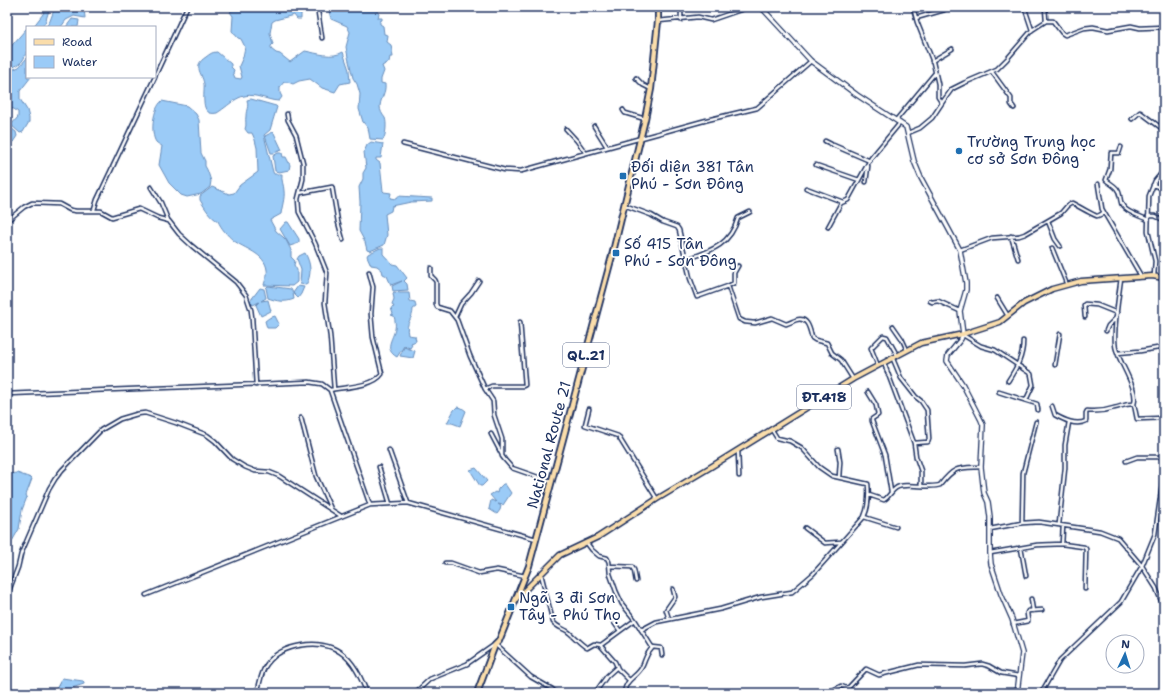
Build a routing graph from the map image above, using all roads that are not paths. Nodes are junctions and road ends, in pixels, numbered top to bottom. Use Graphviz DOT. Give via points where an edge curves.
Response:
graph roads {
  1 [pos="187,7"];
  2 [pos="312,7"];
  3 [pos="658,7"];
  4 [pos="681,7"];
  5 [pos="749,7"];
  6 [pos="761,7"];
  7 [pos="913,7"];
  8 [pos="1025,7"];
  9 [pos="1045,7"];
  10 [pos="944,10"];
  11 [pos="916,18"];
  12 [pos="681,20"];
  13 [pos="658,21"];
  14 [pos="1046,21"];
  15 [pos="1164,27"];
  16 [pos="1032,30"];
  17 [pos="322,38"];
  18 [pos="952,49"];
  19 [pos="811,61"];
  20 [pos="932,61"];
  21 [pos="992,72"];
  22 [pos="936,73"];
  23 [pos="156,75"];
  24 [pos="155,78"];
  25 [pos="636,78"];
  26 [pos="650,89"];
  27 [pos="942,103"];
  28 [pos="1014,108"];
  29 [pos="623,110"];
  30 [pos="287,114"];
  31 [pos="645,119"];
  32 [pos="1132,119"];
  33 [pos="898,122"];
  34 [pos="594,126"];
  35 [pos="566,129"];
  36 [pos="1164,130"];
  37 [pos="908,133"];
  38 [pos="640,138"];
  39 [pos="825,141"];
  40 [pos="404,144"];
  41 [pos="607,147"];
  42 [pos="1121,147"];
  43 [pos="585,152"];
  44 [pos="870,161"];
  45 [pos="816,165"];
  46 [pos="868,165"];
  47 [pos="1164,170"];
  48 [pos="859,180"];
  49 [pos="866,182"];
  50 [pos="1098,184"];
  51 [pos="1153,185"];
  52 [pos="151,187"];
  53 [pos="806,188"];
  54 [pos="1164,189"];
  55 [pos="300,192"];
  56 [pos="843,202"];
  57 [pos="624,205"];
  58 [pos="94,210"];
  59 [pos="750,212"];
  60 [pos="1103,213"];
  61 [pos="1148,216"];
  62 [pos="168,220"];
  63 [pos="1148,220"];
  64 [pos="1164,220"];
  65 [pos="7,221"];
  66 [pos="1048,221"];
  67 [pos="828,227"];
  68 [pos="1011,236"];
  69 [pos="343,240"];
  70 [pos="1060,246"];
  71 [pos="1052,248"];
  72 [pos="960,250"];
  73 [pos="1018,259"];
  74 [pos="685,260"];
  75 [pos="738,266"];
  76 [pos="431,268"];
  77 [pos="369,272"];
  78 [pos="1141,277"];
  79 [pos="1154,277"];
  80 [pos="1121,278"];
  81 [pos="1164,278"];
  82 [pos="479,281"];
  83 [pos="1067,285"];
  84 [pos="728,286"];
  85 [pos="997,298"];
  86 [pos="930,301"];
  87 [pos="960,311"];
  88 [pos="1117,313"];
  89 [pos="1008,316"];
  90 [pos="455,317"];
  91 [pos="1085,317"];
  92 [pos="1117,318"];
  93 [pos="520,322"];
  94 [pos="894,326"];
  95 [pos="1106,330"];
  96 [pos="963,334"];
  97 [pos="1060,334"];
  98 [pos="1023,341"];
  99 [pos="1158,348"];
  100 [pos="907,350"];
  101 [pos="1117,353"];
  102 [pos="898,356"];
  103 [pos="893,359"];
  104 [pos="884,363"];
  105 [pos="878,366"];
  106 [pos="1018,366"];
  107 [pos="1055,366"];
  108 [pos="853,379"];
  109 [pos="1008,381"];
  110 [pos="256,385"];
  111 [pos="334,389"];
  112 [pos="485,389"];
  113 [pos="330,390"];
  114 [pos="868,392"];
  115 [pos="999,392"];
  116 [pos="7,394"];
  117 [pos="1026,400"];
  118 [pos="1134,404"];
  119 [pos="1052,406"];
  120 [pos="589,409"];
  121 [pos="1038,410"];
  122 [pos="301,418"];
  123 [pos="1164,418"];
  124 [pos="1036,422"];
  125 [pos="1069,422"];
  126 [pos="772,430"];
  127 [pos="491,434"];
  128 [pos="914,443"];
  129 [pos="389,450"];
  130 [pos="838,450"];
  131 [pos="738,451"];
  132 [pos="502,456"];
  133 [pos="1164,457"];
  134 [pos="1126,461"];
  135 [pos="379,467"];
  136 [pos="981,467"];
  137 [pos="1164,472"];
  138 [pos="739,476"];
  139 [pos="839,478"];
  140 [pos="552,482"];
  141 [pos="921,485"];
  142 [pos="891,493"];
  143 [pos="869,495"];
  144 [pos="657,498"];
  145 [pos="408,503"];
  146 [pos="390,504"];
  147 [pos="370,505"];
  148 [pos="332,510"];
  149 [pos="341,516"];
  150 [pos="864,517"];
  151 [pos="1022,523"];
  152 [pos="1059,524"];
  153 [pos="1063,526"];
  154 [pos="896,527"];
  155 [pos="805,528"];
  156 [pos="989,529"];
  157 [pos="536,540"];
  158 [pos="586,542"];
  159 [pos="842,542"];
  160 [pos="1062,544"];
  161 [pos="1021,548"];
  162 [pos="990,553"];
  163 [pos="445,563"];
  164 [pos="610,566"];
  165 [pos="1142,566"];
  166 [pos="541,574"];
  167 [pos="526,576"];
  168 [pos="1026,576"];
  169 [pos="636,581"];
  170 [pos="1085,589"];
  171 [pos="673,590"];
  172 [pos="146,595"];
  173 [pos="7,596"];
  174 [pos="517,598"];
  175 [pos="1031,598"];
  176 [pos="1164,608"];
  177 [pos="1042,610"];
  178 [pos="1034,611"];
  179 [pos="669,619"];
  180 [pos="635,620"];
  181 [pos="613,621"];
  182 [pos="1014,624"];
  183 [pos="641,630"];
  184 [pos="620,631"];
  185 [pos="499,641"];
  186 [pos="495,645"];
  187 [pos="600,645"];
  188 [pos="652,647"];
  189 [pos="662,655"];
  190 [pos="617,667"];
  191 [pos="1019,676"];
  192 [pos="629,680"];
  193 [pos="597,690"];
  194 [pos="1042,691"];
  195 [pos="257,693"];
  196 [pos="367,693"];
  197 [pos="415,693"];
  198 [pos="477,693"];
  199 [pos="556,693"];
  200 [pos="624,693"];
  201 [pos="828,693"];
  202 [pos="1017,693"];
  203 [pos="1047,693"];
  1 -- 23 [label="street"];
  2 -- 17 [label="street" via="318,12"];
  3 -- 13 [label="highway, National Route 21 / QL.21"];
  4 -- 12 [label="street"];
  5 -- 12 [label="street" via="712,20 698,17"];
  6 -- 19 [label="street"];
  7 -- 11 [label="street"];
  8 -- 16 [label="street"];
  9 -- 14 [label="street"];
  10 -- 11 [label="street"];
  11 -- 20 [label="street"];
  12 -- 13 [label="street"];
  13 -- 26 [label="highway, National Route 21 / QL.21"];
  14 -- 15 [label="street" via="1053,21 1065,35 1093,27 1108,30 1131,26"];
  14 -- 16 [label="street"];
  16 -- 21 [label="street" via="1008,59"];
  18 -- 20 [label="street"];
  19 -- 33 [label="street"];
  19 -- 38 [label="street" via="757,108"];
  20 -- 22 [label="street"];
  21 -- 27 [label="street" via="957,86"];
  21 -- 28 [label="street" via="1011,98"];
  22 -- 27 [label="street" via="938,97"];
  22 -- 33 [label="street"];
  24 -- 58 [label="street"];
  25 -- 26 [label="street"];
  26 -- 31 [label="highway, National Route 21 / QL.21"];
  27 -- 37 [label="street" via="925,125"];
  29 -- 31 [label="street" via="625,113"];
  30 -- 55 [label="street" via="296,135 303,163"];
  31 -- 38 [label="highway, National Route 21 / QL.21"];
  32 -- 36 [label="street" via="1140,112"];
  33 -- 37 [label="street"];
  33 -- 44 [label="street"];
  34 -- 41 [label="street"];
  35 -- 43 [label="street"];
  37 -- 72 [label="street" via="914,161 921,178"];
  38 -- 41 [label="street"];
  38 -- 57 [label="highway, National Route 21 / QL.21"];
  39 -- 44 [label="street"];
  40 -- 43 [label="street" via="510,171 521,171"];
  41 -- 43 [label="street"];
  42 -- 63 [label="street" via="1119,153 1111,154 1106,180 1118,189 1123,208"];
  44 -- 46 [label="street"];
  45 -- 48 [label="street"];
  46 -- 48 [label="street"];
  46 -- 49 [label="street"];
  47 -- 51 [label="street"];
  48 -- 56 [label="street" via="848,200"];
  50 -- 60 [label="street"];
  51 -- 54 [label="street"];
  51 -- 61 [label="street" via="1148,196"];
  52 -- 62 [label="street"];
  53 -- 56 [label="street"];
  55 -- 69 [label="street" via="332,187"];
  55 -- 111 [label="street" via="299,212 328,273 325,302"];
  56 -- 67 [label="street"];
  57 -- 74 [label="street" via="677,228"];
  57 -- 140 [label="highway, National Route 21 / QL.21"];
  58 -- 62 [label="street" via="112,217 139,209"];
  58 -- 65 [label="street" via="76,211 59,204 32,203"];
  59 -- 74 [label="street" via="738,218 734,230 717,248"];
  60 -- 66 [label="street" via="1095,216 1072,203"];
  60 -- 78 [label="street"];
  61 -- 63 [label="street"];
  61 -- 64 [label="street"];
  62 -- 110 [label="street" via="192,246 236,282 246,295 252,318"];
  63 -- 79 [label="street" via="1155,261"];
  66 -- 68 [label="street" via="1025,234"];
  66 -- 70 [label="street"];
  68 -- 72 [label="street" via="992,238"];
  68 -- 73 [label="street"];
  71 -- 83 [label="street"];
  72 -- 87 [label="street" via="966,283"];
  74 -- 84 [label="street" via="697,297"];
  75 -- 84 [label="street" via="735,269 733,284"];
  76 -- 90 [label="street" via="431,276 436,281 437,307 448,309"];
  77 -- 111 [label="street" via="373,287 372,332 382,374 362,385"];
  78 -- 79 [label="main road, ĐT.418"];
  78 -- 80 [label="main road, ĐT.418"];
  79 -- 81 [label="main road, ĐT.418"];
  80 -- 83 [label="main road, ĐT.418"];
  80 -- 88 [label="street"];
  82 -- 90 [label="street" via="461,304"];
  83 -- 89 [label="main road, ĐT.418" via="1052,289 1024,303"];
  84 -- 108 [label="street" via="739,319 755,322 772,318 786,324 803,320 810,326 812,338 827,343"];
  85 -- 89 [label="street"];
  86 -- 87 [label="street" via="938,301"];
  87 -- 96 [label="street"];
  88 -- 91 [label="street" via="1097,305 1085,304"];
  88 -- 92 [label="street"];
  89 -- 96 [label="main road, ĐT.418" via="1000,322"];
  90 -- 112 [label="street"];
  92 -- 95 [label="street"];
  92 -- 101 [label="street"];
  93 -- 112 [label="street" via="525,385 492,386"];
  94 -- 100 [label="street"];
  96 -- 100 [label="main road, ĐT.418" via="922,343"];
  96 -- 106 [label="street" via="981,346 995,350"];
  96 -- 136 [label="street" via="948,355 947,361 982,420"];
  97 -- 107 [label="street"];
  98 -- 106 [label="street" via="1022,357"];
  99 -- 101 [label="street"];
  100 -- 102 [label="main road, ĐT.418"];
  101 -- 118 [label="street" via="1134,389"];
  102 -- 103 [label="main road, ĐT.418"];
  102 -- 105 [label="street" via="887,337 883,336 871,348"];
  103 -- 104 [label="main road, ĐT.418"];
  103 -- 128 [label="street" via="901,378 927,410 928,442"];
  104 -- 105 [label="main road, ĐT.418"];
  104 -- 128 [label="street"];
  105 -- 108 [label="main road, ĐT.418"];
  106 -- 109 [label="street"];
  106 -- 117 [label="street" via="1031,374 1033,385"];
  108 -- 126 [label="main road, ĐT.418"];
  110 -- 113 [label="street" via="314,382"];
  110 -- 116 [label="street"];
  111 -- 113 [label="street"];
  112 -- 132 [label="street" via="494,403 494,415 502,439"];
  113 -- 147 [label="street"];
  114 -- 142 [label="street" via="876,405 878,415 872,421 885,455"];
  115 -- 117 [label="street"];
  117 -- 121 [label="street" via="1038,405"];
  118 -- 123 [label="street" via="1137,420"];
  118 -- 125 [label="street" via="1098,412 1087,411 1085,422"];
  119 -- 125 [label="street" via="1055,415"];
  120 -- 144 [label="street" via="585,425 618,436"];
  122 -- 148 [label="street" via="316,476"];
  124 -- 151 [label="street" via="1023,473"];
  125 -- 152 [label="street"];
  126 -- 131 [label="main road, ĐT.418"];
  126 -- 139 [label="street" via="777,438 790,441 802,448 819,467"];
  127 -- 132 [label="street"];
  128 -- 141 [label="street" via="921,471"];
  129 -- 145 [label="street"];
  130 -- 139 [label="street"];
  131 -- 138 [label="street"];
  131 -- 144 [label="main road, ĐT.418"];
  132 -- 140 [label="street" via="512,468"];
  133 -- 134 [label="street" via="1137,457"];
  135 -- 146 [label="street"];
  136 -- 141 [label="street" via="954,470 940,485 934,487"];
  136 -- 156 [label="street" via="990,517"];
  137 -- 165 [label="street" via="1155,534"];
  139 -- 143 [label="street" via="868,484"];
  140 -- 157 [label="highway, National Route 21 / QL.21"];
  141 -- 142 [label="street" via="896,488"];
  142 -- 143 [label="street" via="884,500"];
  143 -- 150 [label="street" via="868,509"];
  144 -- 158 [label="main road, ĐT.418" via="598,537"];
  145 -- 146 [label="street"];
  145 -- 157 [label="street"];
  146 -- 147 [label="street"];
  147 -- 149 [label="street"];
  148 -- 149 [label="street"];
  148 -- 173 [label="street" via="280,476 255,471 238,464 203,433 149,414 137,414 106,426 55,479 21,554"];
  149 -- 172 [label="street"];
  150 -- 154 [label="street"];
  150 -- 159 [label="street"];
  151 -- 152 [label="street"];
  151 -- 156 [label="street"];
  152 -- 153 [label="street"];
  153 -- 160 [label="street"];
  153 -- 165 [label="street" via="1100,531 1118,538"];
  155 -- 159 [label="street" via="825,543"];
  156 -- 162 [label="street"];
  157 -- 167 [label="highway, National Route 21 / QL.21"];
  158 -- 164 [label="street" via="599,556 607,558"];
  158 -- 166 [label="main road, ĐT.418" via="560,555"];
  159 -- 179 [label="street" via="813,574 792,592"];
  160 -- 161 [label="street"];
  160 -- 170 [label="street" via="1086,549"];
  161 -- 162 [label="street"];
  161 -- 168 [label="street"];
  162 -- 182 [label="street" via="1001,594"];
  163 -- 167 [label="street" via="480,573 497,570"];
  164 -- 169 [label="street" via="632,567"];
  164 -- 180 [label="street" via="610,574 622,604"];
  165 -- 176 [label="street" via="1156,588"];
  165 -- 194 [label="street" via="1121,602 1060,660"];
  166 -- 174 [label="main road, ĐT.418"];
  166 -- 187 [label="street" via="553,622 587,648 594,644"];
  167 -- 174 [label="highway, National Route 21 / QL.21"];
  171 -- 179 [label="street" via="675,597 666,610"];
  174 -- 185 [label="highway, National Route 21 / QL.21"];
  175 -- 178 [label="street"];
  177 -- 178 [label="street"];
  178 -- 182 [label="street" via="1028,611 1028,621"];
  179 -- 183 [label="street" via="653,623"];
  180 -- 183 [label="street"];
  180 -- 184 [label="street"];
  181 -- 184 [label="street"];
  182 -- 191 [label="street" via="1022,653"];
  183 -- 188 [label="street"];
  184 -- 187 [label="street"];
  185 -- 186 [label="highway, National Route 21 / QL.21"];
  185 -- 197 [label="street" via="467,664 430,679"];
  186 -- 198 [label="highway, National Route 21 / QL.21"];
  186 -- 199 [label="street" via="531,677"];
  187 -- 190 [label="street"];
  188 -- 189 [label="street" via="661,648"];
  188 -- 192 [label="street" via="645,656 641,669"];
  190 -- 192 [label="street"];
  190 -- 193 [label="street"];
  191 -- 201 [label="street" via="1001,673 982,664 919,665 879,675 866,669 849,687 841,686"];
  191 -- 202 [label="street"];
  192 -- 200 [label="street"];
  194 -- 203 [label="street"];
  195 -- 196 [label="street" via="267,662 284,651 307,644 327,646 348,658"];
}
